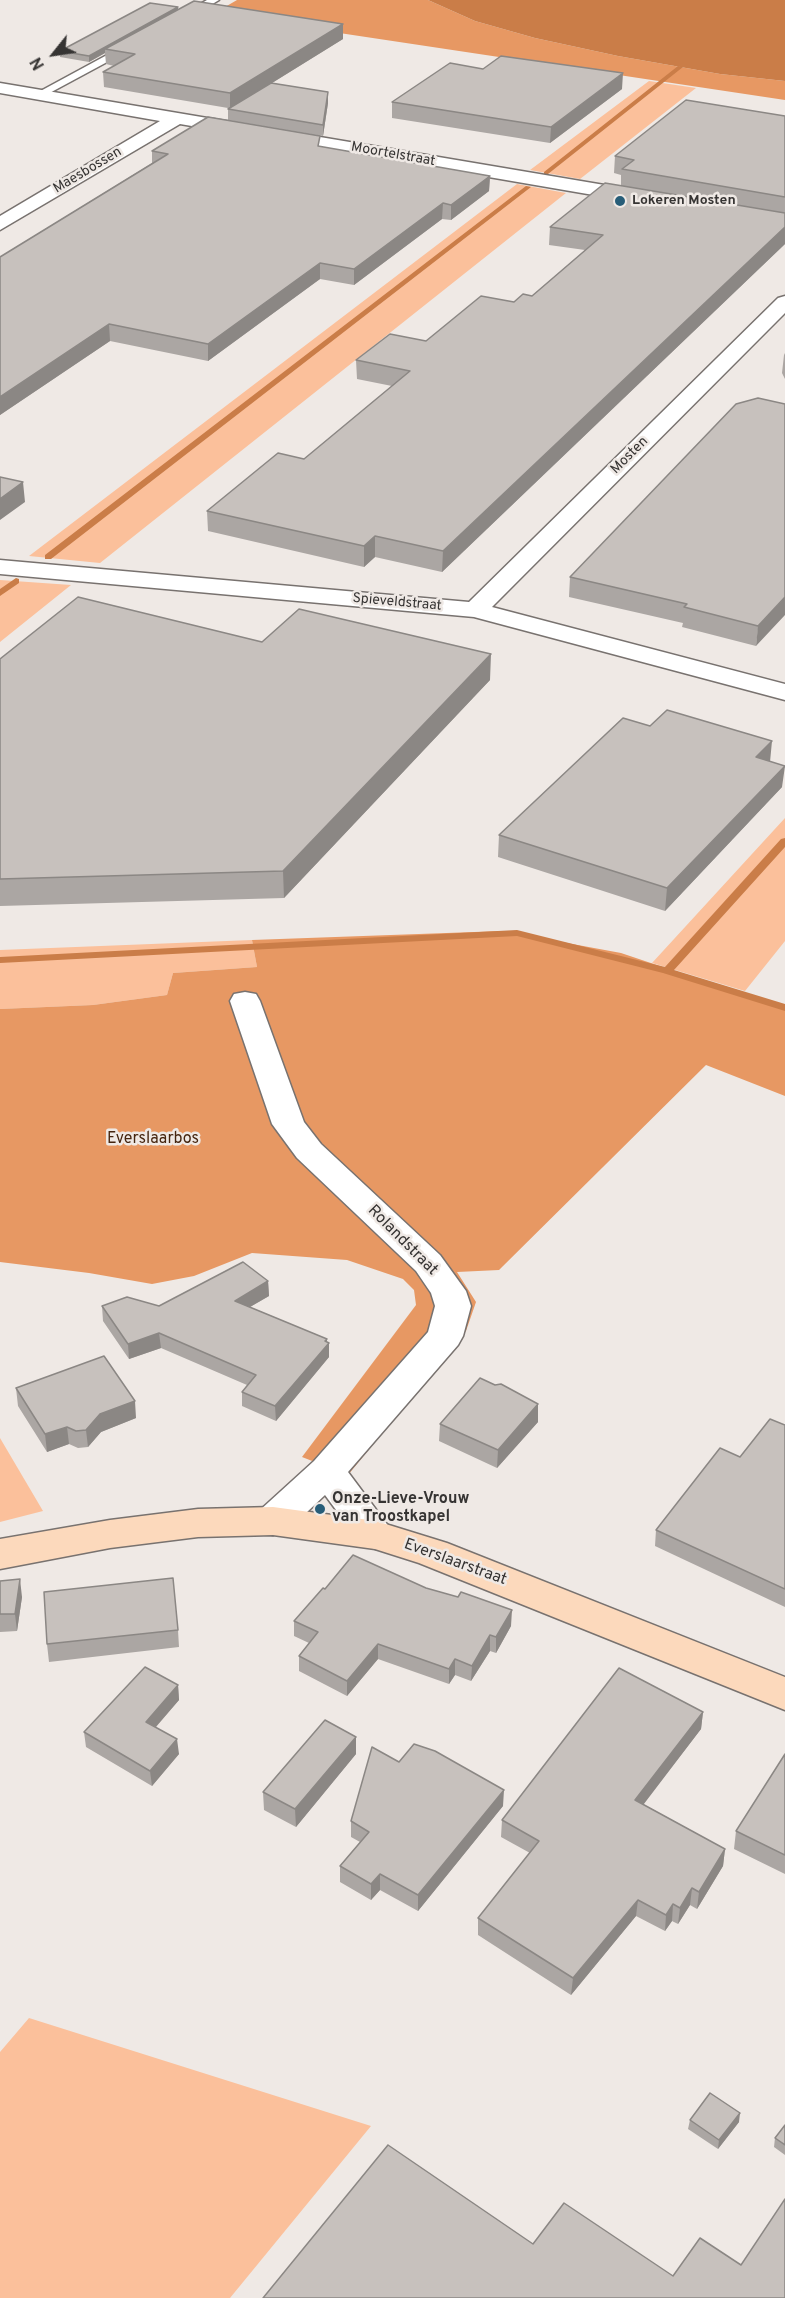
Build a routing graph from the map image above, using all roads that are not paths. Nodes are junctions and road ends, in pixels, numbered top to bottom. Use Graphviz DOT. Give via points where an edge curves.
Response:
graph roads {
  1 [pos="214,0"];
  2 [pos="173,22"];
  3 [pos="142,39"];
  4 [pos="0,88"];
  5 [pos="40,94"];
  6 [pos="177,118"];
  7 [pos="658,201"];
  8 [pos="0,224"];
  9 [pos="785,302"];
  10 [pos="0,567"];
  11 [pos="475,610"];
  12 [pos="785,692"];
  13 [pos="245,1001"];
  14 [pos="327,1471"];
  15 [pos="273,1521"];
  16 [pos="376,1535"];
  17 [pos="0,1554"];
  18 [pos="785,1694"];
  1 -- 2 [label="lane"];
  3 -- 5 [label="lane"];
  4 -- 5 [label="street, Moortelstraat"];
  5 -- 6 [label="street, Moortelstraat"];
  6 -- 7 [label="street, Moortelstraat"];
  6 -- 8 [label="street, Maesbossen"];
  9 -- 11 [label="street, Mosten"];
  10 -- 11 [label="street, Spieveldstraat"];
  11 -- 12 [label="street, Spieveldstraat"];
  13 -- 14 [label="street, Rolandstraat" via="288,1124 309,1151 428,1263 448,1291 453,1306 445,1336"];
  14 -- 15 [label="street, Rolandstraat"];
  14 -- 16 [label="street"];
  15 -- 16 [label="street, Everslaarstraat"];
  15 -- 17 [label="street, Everslaarstraat" via="198,1523"];
  16 -- 18 [label="street, Everslaarstraat" via="433,1553"];
}
